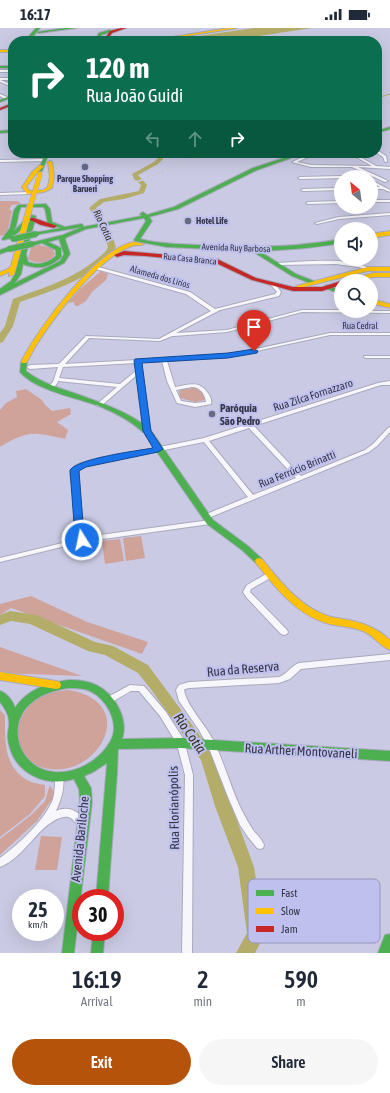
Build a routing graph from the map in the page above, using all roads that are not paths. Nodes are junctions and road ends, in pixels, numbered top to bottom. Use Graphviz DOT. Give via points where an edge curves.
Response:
graph roads {
  1 [pos="62,28"];
  2 [pos="74,28"];
  3 [pos="121,28"];
  4 [pos="235,28"];
  5 [pos="39,30"];
  6 [pos="109,36"];
  7 [pos="182,36"];
  8 [pos="4,69"];
  9 [pos="0,76"];
  10 [pos="382,155"];
  11 [pos="275,158"];
  12 [pos="288,158"];
  13 [pos="302,158"];
  14 [pos="360,158"];
  15 [pos="0,161"];
  16 [pos="386,161"];
  17 [pos="44,165"];
  18 [pos="351,166"];
  19 [pos="375,167"];
  20 [pos="390,168"];
  21 [pos="334,177"];
  22 [pos="300,178"];
  23 [pos="378,180"];
  24 [pos="388,181"];
  25 [pos="378,184"];
  26 [pos="378,188"];
  27 [pos="385,188"];
  28 [pos="334,189"];
  29 [pos="303,190"];
  30 [pos="390,191"];
  31 [pos="29,193"];
  32 [pos="0,194"];
  33 [pos="378,201"];
  34 [pos="390,201"];
  35 [pos="334,202"];
  36 [pos="308,203"];
  37 [pos="390,214"];
  38 [pos="144,218"];
  39 [pos="29,220"];
  40 [pos="317,223"];
  41 [pos="58,226"];
  42 [pos="91,226"];
  43 [pos="77,227"];
  44 [pos="46,232"];
  45 [pos="390,233"];
  46 [pos="378,235"];
  47 [pos="65,236"];
  48 [pos="54,239"];
  49 [pos="5,240"];
  50 [pos="141,241"];
  51 [pos="43,242"];
  52 [pos="334,242"];
  53 [pos="164,245"];
  54 [pos="131,247"];
  55 [pos="208,247"];
  56 [pos="250,248"];
  57 [pos="269,249"];
  58 [pos="0,252"];
  59 [pos="144,254"];
  60 [pos="24,255"];
  61 [pos="159,255"];
  62 [pos="196,258"];
  63 [pos="275,263"];
  64 [pos="14,266"];
  65 [pos="97,268"];
  66 [pos="368,269"];
  67 [pos="390,269"];
  68 [pos="384,273"];
  69 [pos="0,274"];
  70 [pos="314,283"];
  71 [pos="276,285"];
  72 [pos="334,286"];
  73 [pos="0,287"];
  74 [pos="328,288"];
  75 [pos="334,290"];
  76 [pos="0,292"];
  77 [pos="378,303"];
  78 [pos="390,306"];
  79 [pos="215,310"];
  80 [pos="390,312"];
  81 [pos="390,334"];
  82 [pos="173,335"];
  83 [pos="366,357"];
  84 [pos="390,358"];
  85 [pos="164,360"];
  86 [pos="138,361"];
  87 [pos="61,365"];
  88 [pos="30,367"];
  89 [pos="140,370"];
  90 [pos="56,378"];
  91 [pos="390,384"];
  92 [pos="121,386"];
  93 [pos="51,387"];
  94 [pos="173,389"];
  95 [pos="99,405"];
  96 [pos="251,426"];
  97 [pos="390,429"];
  98 [pos="147,431"];
  99 [pos="205,440"];
  100 [pos="158,449"];
  101 [pos="299,478"];
  102 [pos="252,498"];
  103 [pos="208,520"];
  104 [pos="82,540"];
  105 [pos="0,560"];
  106 [pos="270,575"];
  107 [pos="284,632"];
  108 [pos="390,646"];
  109 [pos="390,657"];
  110 [pos="0,676"];
  111 [pos="57,685"];
  112 [pos="0,695"];
  113 [pos="109,700"];
  114 [pos="13,718"];
  115 [pos="181,744"];
  116 [pos="210,745"];
  117 [pos="114,746"];
  118 [pos="390,756"];
  119 [pos="77,774"];
  120 [pos="59,777"];
  121 [pos="82,825"];
  122 [pos="39,826"];
  123 [pos="260,845"];
  124 [pos="0,863"];
  125 [pos="103,889"];
  126 [pos="390,940"];
  127 [pos="98,941"];
  128 [pos="68,953"];
  129 [pos="97,953"];
  130 [pos="187,953"];
  131 [pos="384,953"];
  1 -- 5 [label="main road"];
  2 -- 5 [label="main road"];
  3 -- 6 [label="main road"];
  4 -- 7 [label="main road"];
  8 -- 9 [label="street"];
  10 -- 16 [label="street"];
  11 -- 38 [label="main road" via="246,168"];
  12 -- 38 [label="main road" via="254,169 189,203"];
  13 -- 18 [label="street" via="294,162 311,166"];
  14 -- 19 [label="street"];
  15 -- 17 [label="street"];
  17 -- 31 [label="main road" via="27,181 24,187"];
  17 -- 31 [label="main road" via="52,176 50,188"];
  17 -- 39 [label="main road, bridge"];
  18 -- 19 [label="street"];
  18 -- 24 [label="street"];
  19 -- 20 [label="street"];
  21 -- 22 [label="street"];
  23 -- 24 [label="street"];
  25 -- 27 [label="street"];
  26 -- 27 [label="street"];
  27 -- 30 [label="street"];
  28 -- 29 [label="street"];
  31 -- 32 [label="street"];
  33 -- 34 [label="street"];
  35 -- 36 [label="street"];
  37 -- 40 [label="street" via="339,218"];
  38 -- 42 [label="main road"];
  38 -- 50 [label="main road"];
  38 -- 54 [label="main road"];
  39 -- 41 [label="main road"];
  39 -- 49 [label="main road"];
  39 -- 60 [label="main road"];
  39 -- 64 [label="main road"];
  41 -- 43 [label="main road"];
  41 -- 49 [label="main road" via="48,220 47,208 44,205 25,204 17,209 12,228"];
  42 -- 43 [label="main road"];
  42 -- 47 [label="main road"];
  43 -- 44 [label="main road"];
  44 -- 48 [label="main road" via="54,234"];
  44 -- 49 [label="main road, bridge"];
  45 -- 46 [label="main road"];
  47 -- 48 [label="main road"];
  47 -- 76 [label="main road" via="62,239 68,254 62,262"];
  48 -- 51 [label="main road"];
  50 -- 53 [label="main road, Avenida Ruy Barbosa"];
  50 -- 54 [label="main road, Avenida Ruy Barbosa"];
  51 -- 58 [label="main road, bridge"];
  51 -- 60 [label="main road" via="58,249 59,256 54,262 45,266 30,266 25,263"];
  52 -- 57 [label="main road, Avenida Ruy Barbosa"];
  53 -- 55 [label="main road, Avenida Ruy Barbosa"];
  53 -- 61 [label="main road" via="182,252 178,255"];
  54 -- 59 [label="main road"];
  54 -- 65 [label="main road" via="111,255"];
  55 -- 56 [label="main road, Avenida Ruy Barbosa"];
  55 -- 62 [label="main road" via="188,251 187,254"];
  56 -- 57 [label="main road, Avenida Ruy Barbosa"];
  56 -- 63 [label="main road"];
  57 -- 63 [label="main road"];
  59 -- 61 [label="main road, Rua Casa Branca"];
  59 -- 65 [label="main road" via="121,253"];
  60 -- 76 [label="main road" via="15,280"];
  61 -- 62 [label="main road, Rua Casa Branca"];
  62 -- 71 [label="main road, Rua Casa Branca" via="221,262 245,275"];
  63 -- 66 [label="street" via="346,263"];
  63 -- 70 [label="main road" via="294,275"];
  64 -- 69 [label="main road"];
  64 -- 73 [label="main road" via="10,277"];
  65 -- 79 [label="street, Alameda dos Lirios" via="188,292"];
  65 -- 93 [label="main road" via="53,314 26,356 23,373 30,379"];
  66 -- 68 [label="main road, Rua Casa Branca"];
  66 -- 70 [label="main road, Rua Casa Branca"];
  67 -- 68 [label="main road"];
  70 -- 71 [label="main road, Rua Casa Branca" via="296,286"];
  70 -- 74 [label="main road"];
  71 -- 74 [label="main road, Rua Casa Branca" via="308,290"];
  71 -- 79 [label="street" via="278,295"];
  72 -- 74 [label="main road"];
  74 -- 75 [label="main road"];
  77 -- 78 [label="main road"];
  79 -- 82 [label="street"];
  80 -- 82 [label="street" via="302,312 226,331"];
  81 -- 85 [label="street, Rua Cedral" via="330,334 240,354"];
  82 -- 87 [label="street" via="162,340 88,337"];
  83 -- 84 [label="street"];
  85 -- 86 [label="street, Rua Cedral"];
  85 -- 94 [label="street"];
  86 -- 87 [label="street, Rua Cedral"];
  86 -- 89 [label="street"];
  87 -- 88 [label="street, Rua Cedral"];
  87 -- 90 [label="street"];
  89 -- 92 [label="street"];
  89 -- 98 [label="street"];
  90 -- 92 [label="street"];
  90 -- 93 [label="street"];
  91 -- 96 [label="street, Rua Zilca Fornazzaro" via="380,384"];
  92 -- 95 [label="street"];
  93 -- 95 [label="main road"];
  94 -- 94 [label="street" via="201,386 210,401 207,404 179,402"];
  95 -- 98 [label="main road" via="136,421"];
  96 -- 99 [label="street, Rua Zilca Fornazzaro"];
  96 -- 101 [label="street"];
  97 -- 101 [label="street, Rua Ferrúcio Brinatti" via="367,451"];
  98 -- 100 [label="main road"];
  99 -- 100 [label="street, Rua Zilca Fornazzaro"];
  99 -- 102 [label="street"];
  100 -- 103 [label="main road"];
  100 -- 104 [label="street, Rua Zilca Fornazzaro" via="77,467 73,472"];
  101 -- 102 [label="street, Rua Ferrúcio Brinatti"];
  102 -- 103 [label="street, Rua Ferrúcio Brinatti"];
  103 -- 104 [label="street, Rua Ferrúcio Brinatti"];
  103 -- 106 [label="main road" via="245,548"];
  104 -- 105 [label="street, Rua Ferrúcio Brinatti"];
  106 -- 107 [label="street" via="249,587 247,594"];
  106 -- 108 [label="main road" via="312,614 372,630"];
  109 -- 116 [label="street, Rua da Reserva" via="299,666 290,676 268,682 182,687 182,699"];
  110 -- 111 [label="main road"];
  111 -- 113 [label="main road" via="81,685 101,693"];
  111 -- 114 [label="main road" via="31,697"];
  112 -- 114 [label="main road" via="11,706"];
  113 -- 115 [label="street, Rua Florianópolis" via="130,688 141,688 163,714"];
  113 -- 117 [label="main road" via="117,713 119,728"];
  114 -- 120 [label="main road" via="11,742 14,753 32,771 45,776"];
  115 -- 116 [label="main road, Rua Arther Montovaneli"];
  115 -- 117 [label="main road, Rua Arther Montovaneli"];
  115 -- 130 [label="street, Rua Florianópolis" via="189,775"];
  116 -- 118 [label="main road, Rua Arther Montovaneli"];
  116 -- 123 [label="street" via="235,807 253,838"];
  117 -- 119 [label="main road" via="93,767"];
  117 -- 125 [label="main road"];
  119 -- 120 [label="main road"];
  119 -- 121 [label="main road, Avenida Bariloche" via="86,794"];
  120 -- 122 [label="street" via="56,803"];
  121 -- 122 [label="street" via="73,814 64,812"];
  121 -- 128 [label="main road, Avenida Bariloche"];
  122 -- 124 [label="street" via="24,843"];
  126 -- 131 [label="main road"];
  127 -- 129 [label="main road"];
}
